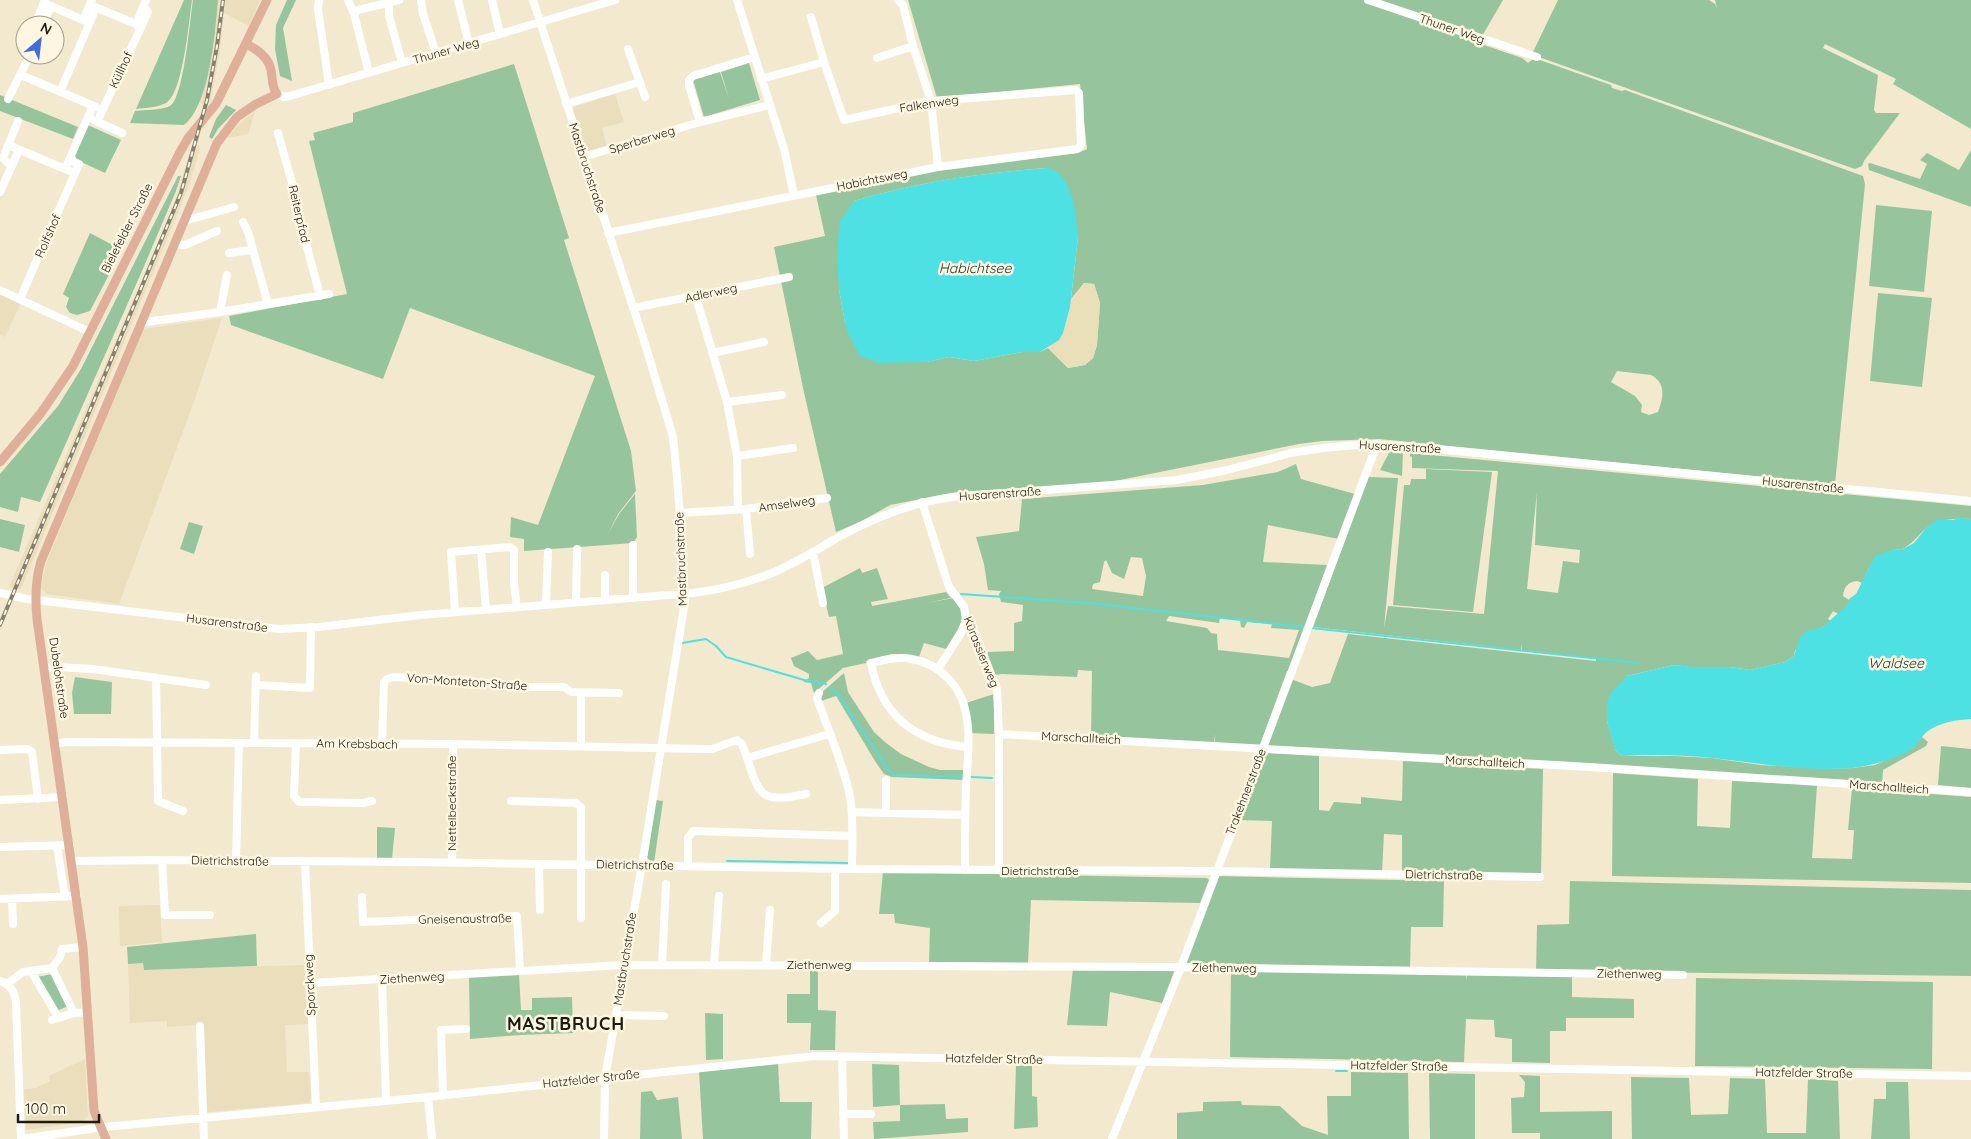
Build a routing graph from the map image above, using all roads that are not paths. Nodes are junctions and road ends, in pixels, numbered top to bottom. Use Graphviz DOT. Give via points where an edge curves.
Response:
graph roads {
  1 [pos="267,0"];
  2 [pos="318,0"];
  3 [pos="348,0"];
  4 [pos="420,0"];
  5 [pos="458,0"];
  6 [pos="492,0"];
  7 [pos="534,0"];
  8 [pos="615,0"];
  9 [pos="737,0"];
  10 [pos="898,0"];
  11 [pos="1368,0"];
  12 [pos="393,1"];
  13 [pos="47,3"];
  14 [pos="145,3"];
  15 [pos="93,4"];
  16 [pos="354,14"];
  17 [pos="811,17"];
  18 [pos="86,21"];
  19 [pos="541,22"];
  20 [pos="138,27"];
  21 [pos="500,34"];
  22 [pos="246,44"];
  23 [pos="469,44"];
  24 [pos="913,46"];
  25 [pos="628,49"];
  26 [pos="436,53"];
  27 [pos="754,57"];
  28 [pos="878,58"];
  29 [pos="1537,58"];
  30 [pos="824,62"];
  31 [pos="402,64"];
  32 [pos="26,65"];
  33 [pos="369,73"];
  34 [pos="22,75"];
  35 [pos="761,79"];
  36 [pos="640,82"];
  37 [pos="329,85"];
  38 [pos="275,90"];
  39 [pos="1076,90"];
  40 [pos="60,92"];
  41 [pos="645,97"];
  42 [pos="8,99"];
  43 [pos="931,101"];
  44 [pos="566,104"];
  45 [pos="770,105"];
  46 [pos="93,106"];
  47 [pos="102,110"];
  48 [pos="88,117"];
  49 [pos="18,121"];
  50 [pos="97,122"];
  51 [pos="700,122"];
  52 [pos="122,133"];
  53 [pos="278,133"];
  54 [pos="8,145"];
  55 [pos="19,150"];
  56 [pos="583,157"];
  57 [pos="69,160"];
  58 [pos="12,166"];
  59 [pos="938,166"];
  60 [pos="65,169"];
  61 [pos="75,173"];
  62 [pos="0,192"];
  63 [pos="794,196"];
  64 [pos="234,207"];
  65 [pos="184,220"];
  66 [pos="243,222"];
  67 [pos="217,231"];
  68 [pos="608,233"];
  69 [pos="174,244"];
  70 [pos="252,250"];
  71 [pos="229,253"];
  72 [pos="227,275"];
  73 [pos="789,277"];
  74 [pos="0,290"];
  75 [pos="329,294"];
  76 [pos="320,296"];
  77 [pos="696,297"];
  78 [pos="20,299"];
  79 [pos="268,304"];
  80 [pos="633,308"];
  81 [pos="220,312"];
  82 [pos="142,320"];
  83 [pos="90,332"];
  84 [pos="764,342"];
  85 [pos="713,353"];
  86 [pos="782,394"];
  87 [pos="727,402"];
  88 [pos="1377,444"];
  89 [pos="793,448"];
  90 [pos="738,456"];
  91 [pos="0,462"];
  92 [pos="827,498"];
  93 [pos="1971,501"];
  94 [pos="922,502"];
  95 [pos="742,510"];
  96 [pos="680,513"];
  97 [pos="634,545"];
  98 [pos="578,549"];
  99 [pos="481,550"];
  100 [pos="548,552"];
  101 [pos="813,552"];
  102 [pos="750,554"];
  103 [pos="605,575"];
  104 [pos="0,593"];
  105 [pos="685,594"];
  106 [pos="633,598"];
  107 [pos="35,600"];
  108 [pos="606,600"];
  109 [pos="576,602"];
  110 [pos="823,603"];
  111 [pos="546,604"];
  112 [pos="516,607"];
  113 [pos="486,609"];
  114 [pos="455,612"];
  115 [pos="966,620"];
  116 [pos="311,627"];
  117 [pos="44,669"];
  118 [pos="938,669"];
  119 [pos="256,676"];
  120 [pos="156,678"];
  121 [pos="256,685"];
  122 [pos="206,686"];
  123 [pos="581,692"];
  124 [pos="619,693"];
  125 [pos="819,693"];
  126 [pos="829,734"];
  127 [pos="999,734"];
  128 [pos="157,742"];
  129 [pos="254,742"];
  130 [pos="239,743"];
  131 [pos="296,743"];
  132 [pos="55,744"];
  133 [pos="382,744"];
  134 [pos="453,744"];
  135 [pos="581,746"];
  136 [pos="967,747"];
  137 [pos="660,748"];
  138 [pos="1262,748"];
  139 [pos="0,750"];
  140 [pos="747,758"];
  141 [pos="886,780"];
  142 [pos="1971,792"];
  143 [pos="806,794"];
  144 [pos="63,797"];
  145 [pos="38,799"];
  146 [pos="0,800"];
  147 [pos="511,801"];
  148 [pos="372,802"];
  149 [pos="184,811"];
  150 [pos="852,812"];
  151 [pos="886,812"];
  152 [pos="965,815"];
  153 [pos="852,836"];
  154 [pos="70,845"];
  155 [pos="57,846"];
  156 [pos="0,847"];
  157 [pos="162,860"];
  158 [pos="236,860"];
  159 [pos="72,861"];
  160 [pos="305,862"];
  161 [pos="452,863"];
  162 [pos="539,864"];
  163 [pos="580,864"];
  164 [pos="641,866"];
  165 [pos="688,866"];
  166 [pos="835,869"];
  167 [pos="852,869"];
  168 [pos="965,870"];
  169 [pos="999,870"];
  170 [pos="1216,871"];
  171 [pos="1540,877"];
  172 [pos="666,884"];
  173 [pos="77,896"];
  174 [pos="719,896"];
  175 [pos="65,897"];
  176 [pos="362,897"];
  177 [pos="0,899"];
  178 [pos="12,899"];
  179 [pos="540,910"];
  180 [pos="770,910"];
  181 [pos="210,915"];
  182 [pos="581,918"];
  183 [pos="821,922"];
  184 [pos="13,924"];
  185 [pos="84,947"];
  186 [pos="623,965"];
  187 [pos="662,965"];
  188 [pos="714,965"];
  189 [pos="766,965"];
  190 [pos="1181,967"];
  191 [pos="52,968"];
  192 [pos="520,970"];
  193 [pos="31,971"];
  194 [pos="1683,976"];
  195 [pos="382,979"];
  196 [pos="4,982"];
  197 [pos="311,983"];
  198 [pos="88,1012"];
  199 [pos="74,1013"];
  200 [pos="616,1015"];
  201 [pos="664,1016"];
  202 [pos="200,1026"];
  203 [pos="466,1029"];
  204 [pos="842,1056"];
  205 [pos="1143,1061"];
  206 [pos="1971,1076"];
  207 [pos="605,1078"];
  208 [pos="443,1095"];
  209 [pos="428,1097"];
  210 [pos="386,1100"];
  211 [pos="316,1107"];
  212 [pos="843,1114"];
  213 [pos="871,1114"];
  214 [pos="203,1118"];
  215 [pos="101,1127"];
  216 [pos="21,1139"];
  217 [pos="106,1139"];
  218 [pos="204,1139"];
  219 [pos="432,1139"];
  220 [pos="604,1139"];
  221 [pos="844,1139"];
  222 [pos="1112,1139"];
  1 -- 22 [label="main road, Bielefelder Straße"];
  2 -- 37 [label="street"];
  3 -- 16 [label="street"];
  4 -- 26 [label="street"];
  5 -- 23 [label="street"];
  6 -- 21 [label="street"];
  7 -- 19 [label="street, Mastbruchstraße"];
  8 -- 19 [label="street, Thuner Weg"];
  9 -- 27 [label="street"];
  10 -- 24 [label="street" via="903,5"];
  11 -- 29 [label="street, Thuner Weg"];
  12 -- 16 [label="street" via="358,10"];
  12 -- 31 [label="street" via="389,16"];
  13 -- 18 [label="street"];
  14 -- 20 [label="street, Küllhof" via="148,12"];
  15 -- 18 [label="street"];
  15 -- 20 [label="street"];
  16 -- 33 [label="street"];
  17 -- 30 [label="street, Falkenweg"];
  18 -- 40 [label="street"];
  19 -- 21 [label="street, Thuner Weg"];
  19 -- 44 [label="street, Mastbruchstraße"];
  20 -- 47 [label="street, Küllhof"];
  21 -- 23 [label="street, Thuner Weg"];
  22 -- 38 [label="main road" via="268,61"];
  22 -- 83 [label="main road, Bielefelder Straße" via="215,107 180,152"];
  23 -- 26 [label="street, Thuner Weg"];
  24 -- 28 [label="street"];
  24 -- 43 [label="street"];
  25 -- 36 [label="street"];
  26 -- 31 [label="street, Thuner Weg"];
  27 -- 35 [label="street"];
  27 -- 51 [label="street" via="689,80"];
  30 -- 35 [label="street"];
  30 -- 43 [label="street, Falkenweg" via="844,120"];
  31 -- 33 [label="street, Thuner Weg"];
  32 -- 34 [label="street"];
  33 -- 37 [label="street, Thuner Weg"];
  34 -- 40 [label="street"];
  34 -- 42 [label="street"];
  35 -- 45 [label="street"];
  36 -- 41 [label="street"];
  36 -- 44 [label="street"];
  37 -- 38 [label="street, Thuner Weg" via="287,97"];
  38 -- 65 [label="main road, Dubelohstraße" via="237,118 221,136"];
  39 -- 43 [label="street, Falkenweg"];
  39 -- 59 [label="street, Habichtsweg" via="1079,93 1081,145 1077,149"];
  40 -- 46 [label="street"];
  43 -- 59 [label="street"];
  44 -- 56 [label="street, Mastbruchstraße"];
  45 -- 51 [label="street, Sperberweg"];
  45 -- 63 [label="street"];
  46 -- 47 [label="street"];
  46 -- 48 [label="street"];
  47 -- 50 [label="street, Küllhof"];
  48 -- 50 [label="street"];
  48 -- 57 [label="street"];
  49 -- 54 [label="street"];
  50 -- 52 [label="street"];
  51 -- 56 [label="street, Sperberweg"];
  53 -- 76 [label="street, Reiterpfad"];
  54 -- 55 [label="street"];
  54 -- 58 [label="street" via="3,158"];
  55 -- 58 [label="street"];
  55 -- 60 [label="street"];
  56 -- 68 [label="street, Mastbruchstraße"];
  57 -- 60 [label="street"];
  57 -- 61 [label="street" via="80,164"];
  58 -- 62 [label="street"];
  59 -- 63 [label="street, Habichtsweg"];
  60 -- 61 [label="street"];
  61 -- 78 [label="street, Rolfshof"];
  63 -- 68 [label="street, Habichtsweg"];
  64 -- 65 [label="street"];
  65 -- 69 [label="main road, Dubelohstraße"];
  66 -- 70 [label="street"];
  67 -- 69 [label="street" via="185,245"];
  68 -- 80 [label="street, Mastbruchstraße"];
  69 -- 82 [label="main road, Dubelohstraße"];
  70 -- 71 [label="street"];
  70 -- 79 [label="street"];
  72 -- 81 [label="street"];
  73 -- 77 [label="street, Adlerweg"];
  74 -- 78 [label="street"];
  75 -- 76 [label="street"];
  76 -- 79 [label="street"];
  77 -- 80 [label="street, Adlerweg"];
  77 -- 85 [label="street"];
  78 -- 83 [label="street"];
  79 -- 81 [label="street"];
  80 -- 96 [label="street, Mastbruchstraße" via="673,437"];
  81 -- 82 [label="street"];
  82 -- 107 [label="main road, Dubelohstraße" via="41,561"];
  83 -- 91 [label="main road, Bielefelder Straße" via="60,387"];
  84 -- 85 [label="street"];
  85 -- 87 [label="street"];
  86 -- 87 [label="street"];
  87 -- 90 [label="street"];
  88 -- 93 [label="street, Husarenstraße"];
  88 -- 94 [label="street, Husarenstraße" via="1291,453 1177,480 950,497"];
  88 -- 138 [label="street, Trakehnerstraße"];
  89 -- 90 [label="street"];
  90 -- 95 [label="street"];
  92 -- 95 [label="street, Amselweg"];
  94 -- 101 [label="street, Husarenstraße" via="860,526"];
  94 -- 115 [label="street, Kürassierweg" via="949,587 964,607"];
  95 -- 96 [label="street, Amselweg"];
  95 -- 102 [label="street, Amselweg"];
  96 -- 105 [label="street, Mastbruchstraße"];
  97 -- 106 [label="street"];
  98 -- 109 [label="street"];
  99 -- 112 [label="street" via="510,547 514,550"];
  99 -- 113 [label="street"];
  99 -- 114 [label="street" via="451,552"];
  100 -- 111 [label="street"];
  101 -- 105 [label="street, Husarenstraße" via="743,584"];
  101 -- 110 [label="street"];
  103 -- 108 [label="street"];
  104 -- 107 [label="street, Husarenstraße"];
  105 -- 106 [label="street, Husarenstraße"];
  105 -- 137 [label="street, Mastbruchstraße"];
  106 -- 108 [label="street, Husarenstraße"];
  107 -- 116 [label="street, Husarenstraße" via="280,629"];
  107 -- 117 [label="main road, Dubelohstraße"];
  108 -- 109 [label="street, Husarenstraße"];
  109 -- 111 [label="street, Husarenstraße"];
  111 -- 112 [label="street, Husarenstraße"];
  112 -- 113 [label="street, Husarenstraße"];
  113 -- 114 [label="street, Husarenstraße"];
  114 -- 116 [label="street, Husarenstraße"];
  115 -- 118 [label="street"];
  115 -- 127 [label="street, Kürassierweg" via="971,624 997,689"];
  116 -- 121 [label="street" via="310,688"];
  117 -- 120 [label="street" via="82,668"];
  117 -- 132 [label="main road, Dubelohstraße"];
  118 -- 136 [label="street" via="961,695 967,719"];
  118 -- 136 [label="street" via="905,658 871,663 878,690 904,723 934,741"];
  119 -- 121 [label="street"];
  120 -- 122 [label="street"];
  120 -- 128 [label="street"];
  121 -- 129 [label="street"];
  123 -- 124 [label="street, Von-Monteton-Straße"];
  123 -- 133 [label="street, Von-Monteton-Straße" via="564,688 394,677 384,684"];
  123 -- 135 [label="street"];
  125 -- 126 [label="street" via="817,698"];
  126 -- 140 [label="street"];
  126 -- 150 [label="street" via="847,782"];
  127 -- 138 [label="street, Marschallteich"];
  127 -- 169 [label="street, Kürassierweg"];
  128 -- 130 [label="street, Am Krebsbach"];
  128 -- 132 [label="street, Am Krebsbach"];
  128 -- 149 [label="street" via="158,802"];
  129 -- 130 [label="street, Am Krebsbach"];
  129 -- 131 [label="street, Am Krebsbach"];
  130 -- 158 [label="street"];
  131 -- 133 [label="street, Am Krebsbach"];
  131 -- 148 [label="street" via="294,796 299,802"];
  132 -- 144 [label="main road, Dubelohstraße"];
  133 -- 134 [label="street, Am Krebsbach"];
  134 -- 135 [label="street, Am Krebsbach"];
  134 -- 161 [label="street, Nettelbeckstraße"];
  135 -- 137 [label="street, Am Krebsbach"];
  136 -- 152 [label="street"];
  137 -- 140 [label="street, Am Krebsbach" via="712,749 737,740"];
  137 -- 164 [label="street, Mastbruchstraße"];
  138 -- 142 [label="street, Marschallteich"];
  138 -- 170 [label="street, Trakehnerstraße"];
  139 -- 145 [label="street" via="28,749 32,752"];
  140 -- 143 [label="street" via="762,794 784,799"];
  141 -- 151 [label="street"];
  144 -- 145 [label="street"];
  144 -- 154 [label="main road, Dubelohstraße"];
  145 -- 146 [label="street"];
  147 -- 163 [label="street" via="576,803 581,806"];
  150 -- 151 [label="street"];
  150 -- 153 [label="street"];
  151 -- 152 [label="street"];
  152 -- 168 [label="street"];
  153 -- 165 [label="street" via="693,831 688,838"];
  153 -- 167 [label="street"];
  154 -- 155 [label="street"];
  154 -- 159 [label="main road, Dubelohstraße"];
  155 -- 156 [label="street"];
  155 -- 175 [label="street"];
  157 -- 158 [label="street, Dietrichstraße"];
  157 -- 159 [label="street, Dietrichstraße"];
  157 -- 181 [label="street" via="165,915"];
  158 -- 160 [label="street, Dietrichstraße"];
  159 -- 173 [label="main road, Dubelohstraße"];
  160 -- 161 [label="street, Dietrichstraße"];
  160 -- 197 [label="street, Sporckweg"];
  161 -- 162 [label="street, Dietrichstraße"];
  162 -- 163 [label="street, Dietrichstraße"];
  162 -- 179 [label="street"];
  163 -- 164 [label="street, Dietrichstraße"];
  163 -- 182 [label="street"];
  164 -- 165 [label="street, Dietrichstraße"];
  164 -- 186 [label="street, Mastbruchstraße"];
  165 -- 166 [label="street, Dietrichstraße"];
  166 -- 167 [label="street, Dietrichstraße"];
  166 -- 183 [label="street" via="834,910"];
  167 -- 168 [label="street, Dietrichstraße"];
  168 -- 169 [label="street, Dietrichstraße"];
  169 -- 170 [label="street, Dietrichstraße"];
  170 -- 171 [label="street, Dietrichstraße"];
  170 -- 190 [label="street, Trakehnerstraße"];
  172 -- 187 [label="street"];
  173 -- 175 [label="street"];
  173 -- 185 [label="main road, Dubelohstraße"];
  174 -- 188 [label="street"];
  175 -- 178 [label="street"];
  176 -- 192 [label="street, Gneisenaustraße" via="363,925 517,916"];
  177 -- 178 [label="street"];
  178 -- 184 [label="street"];
  180 -- 189 [label="street"];
  185 -- 191 [label="street" via="62,948"];
  185 -- 198 [label="main road, Dubelohstraße"];
  186 -- 187 [label="street, Ziethenweg"];
  186 -- 192 [label="street, Ziethenweg"];
  186 -- 200 [label="street, Mastbruchstraße"];
  187 -- 188 [label="street, Ziethenweg"];
  188 -- 189 [label="street, Ziethenweg"];
  189 -- 190 [label="street, Ziethenweg"];
  190 -- 194 [label="street, Ziethenweg"];
  190 -- 205 [label="street, Trakehnerstraße"];
  191 -- 193 [label="street"];
  191 -- 199 [label="street"];
  192 -- 195 [label="street, Ziethenweg"];
  193 -- 196 [label="street"];
  193 -- 199 [label="street" via="55,1018"];
  195 -- 197 [label="street, Ziethenweg"];
  195 -- 210 [label="street"];
  196 -- 216 [label="street" via="14,992 16,1002"];
  197 -- 211 [label="street, Sporckweg"];
  198 -- 199 [label="street"];
  198 -- 215 [label="main road, Dubelohstraße" via="94,1110"];
  200 -- 201 [label="street"];
  200 -- 207 [label="street, Mastbruchstraße"];
  202 -- 214 [label="street"];
  203 -- 208 [label="street" via="437,1030"];
  204 -- 205 [label="street, Hatzfelder Straße"];
  204 -- 207 [label="street, Hatzfelder Straße" via="753,1061"];
  204 -- 212 [label="street"];
  205 -- 206 [label="street, Hatzfelder Straße"];
  205 -- 222 [label="street, Trakehnerstraße"];
  207 -- 208 [label="street, Hatzfelder Straße"];
  207 -- 220 [label="street, Mastbruchstraße"];
  208 -- 209 [label="street, Hatzfelder Straße"];
  209 -- 210 [label="street, Hatzfelder Straße"];
  209 -- 219 [label="street"];
  210 -- 211 [label="street, Hatzfelder Straße"];
  211 -- 214 [label="street, Hatzfelder Straße"];
  212 -- 213 [label="street"];
  212 -- 221 [label="street"];
  214 -- 215 [label="street, Hatzfelder Straße"];
  214 -- 218 [label="street"];
  215 -- 216 [label="street, Hatzfelder Straße"];
  215 -- 217 [label="main road, Dubelohstraße"];
}
